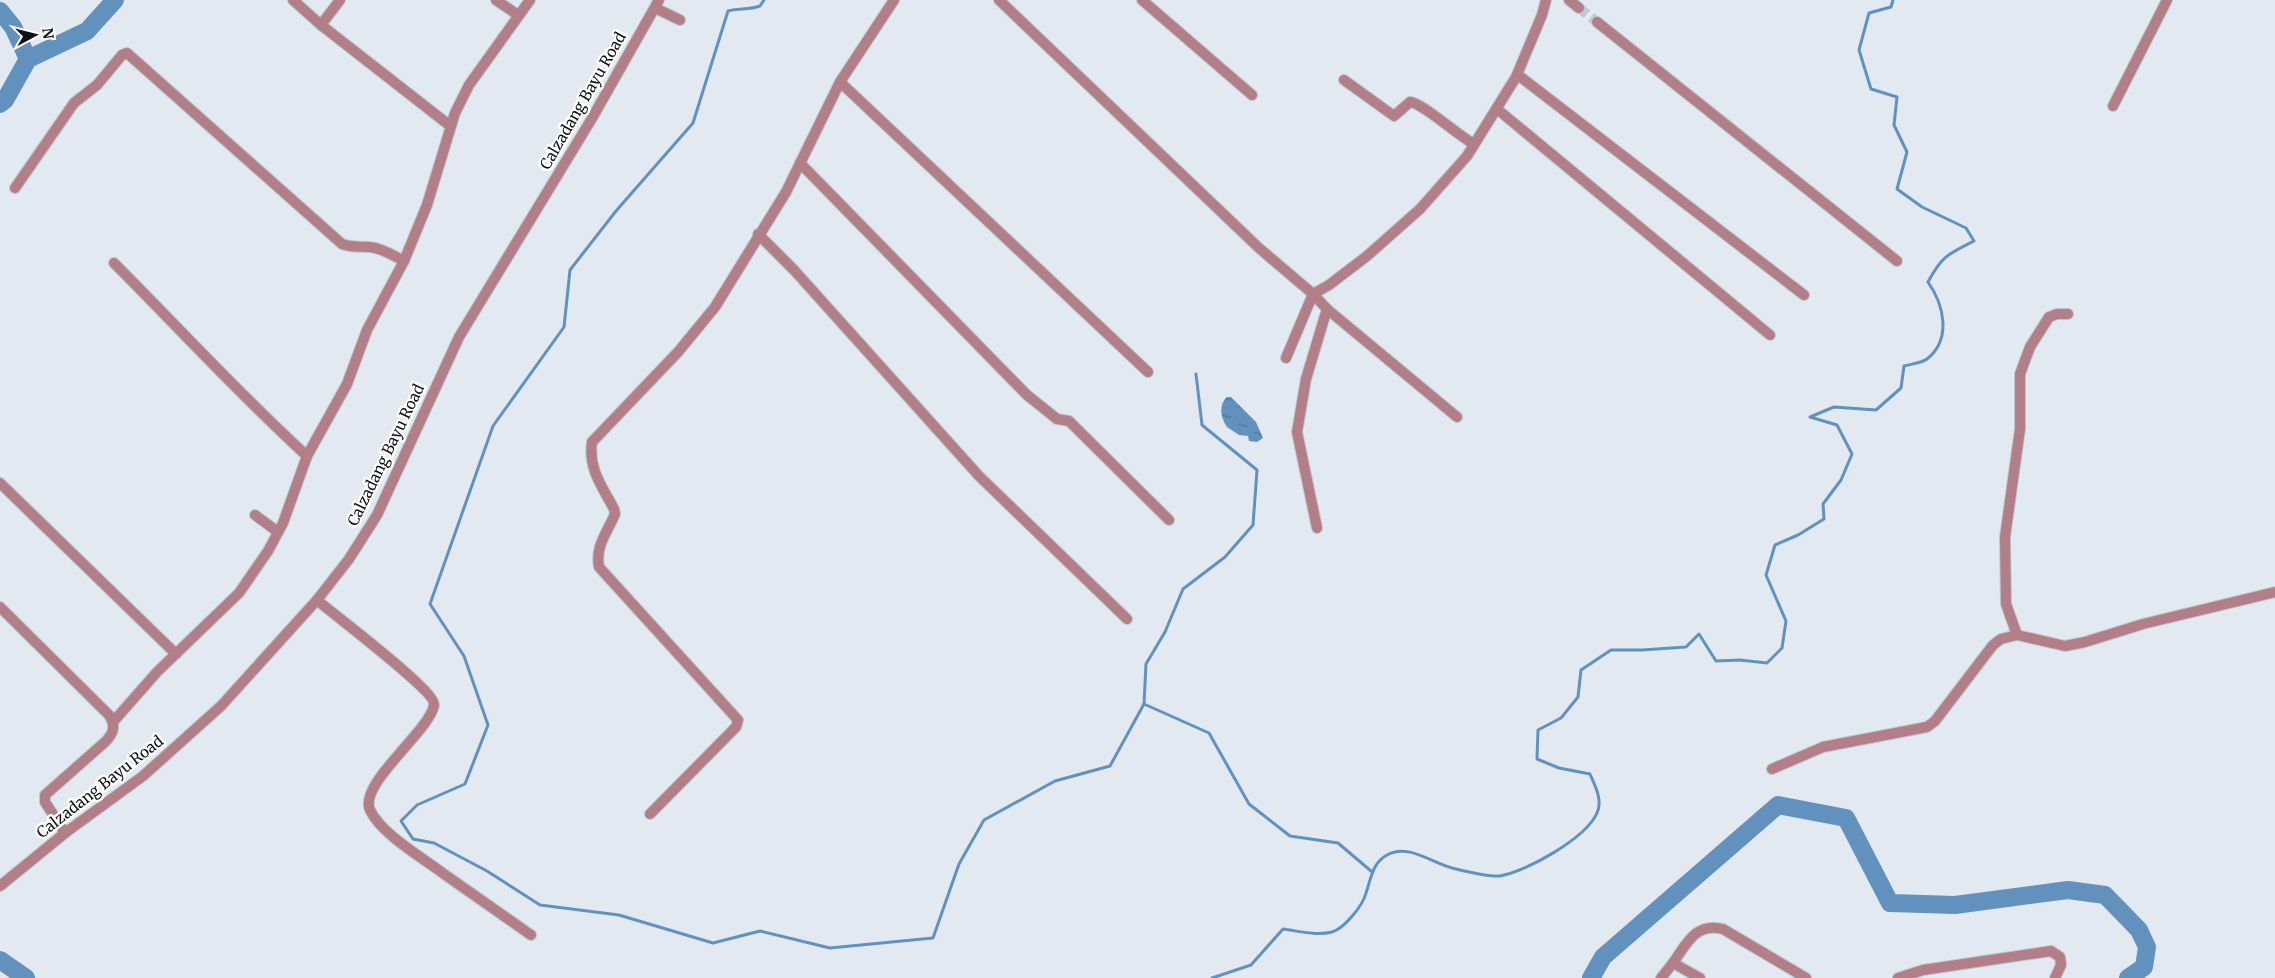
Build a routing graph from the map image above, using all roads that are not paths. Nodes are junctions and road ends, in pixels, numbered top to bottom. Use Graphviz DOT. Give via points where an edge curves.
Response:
graph roads {
  1 [pos="293,0"];
  2 [pos="340,0"];
  3 [pos="496,0"];
  4 [pos="530,0"];
  5 [pos="894,0"];
  6 [pos="999,0"];
  7 [pos="1142,0"];
  8 [pos="1546,0"];
  9 [pos="1569,0"];
  10 [pos="2167,0"];
  11 [pos="657,4"];
  12 [pos="1579,8"];
  13 [pos="518,15"];
  14 [pos="680,20"];
  15 [pos="1597,22"];
  16 [pos="321,25"];
  17 [pos="1518,75"];
  18 [pos="1344,80"];
  19 [pos="840,82"];
  20 [pos="1252,95"];
  21 [pos="2113,106"];
  22 [pos="1497,109"];
  23 [pos="450,125"];
  24 [pos="1474,144"];
  25 [pos="800,164"];
  26 [pos="15,188"];
  27 [pos="758,234"];
  28 [pos="404,261"];
  29 [pos="1897,261"];
  30 [pos="114,263"];
  31 [pos="1313,294"];
  32 [pos="1804,295"];
  33 [pos="1327,309"];
  34 [pos="2068,314"];
  35 [pos="1770,336"];
  36 [pos="1286,358"];
  37 [pos="1148,372"];
  38 [pos="1457,417"];
  39 [pos="307,456"];
  40 [pos="0,483"];
  41 [pos="255,515"];
  42 [pos="1169,520"];
  43 [pos="1317,528"];
  44 [pos="278,532"];
  45 [pos="2275,592"];
  46 [pos="317,600"];
  47 [pos="0,607"];
  48 [pos="1127,618"];
  49 [pos="2017,635"];
  50 [pos="176,654"];
  51 [pos="113,722"];
  52 [pos="1772,768"];
  53 [pos="650,814"];
  54 [pos="65,833"];
  55 [pos="0,886"];
  56 [pos="531,935"];
  57 [pos="1673,963"];
  58 [pos="1661,978"];
  59 [pos="1700,978"];
  60 [pos="1806,978"];
  61 [pos="1898,978"];
  62 [pos="2055,978"];
  1 -- 16 [label="street"];
  2 -- 16 [label="street"];
  3 -- 13 [label="street"];
  4 -- 13 [label="street"];
  5 -- 19 [label="street"];
  6 -- 31 [label="street" via="1260,248"];
  7 -- 20 [label="street"];
  8 -- 17 [label="street"];
  9 -- 12 [label="street"];
  10 -- 21 [label="street"];
  11 -- 14 [label="street"];
  11 -- 46 [label="street, Calzadang Bayu Road" via="591,120 459,337 377,515"];
  13 -- 23 [label="street" via="469,85"];
  15 -- 29 [label="street"];
  16 -- 23 [label="street"];
  17 -- 22 [label="street"];
  17 -- 32 [label="street"];
  18 -- 24 [label="street" via="1394,116 1410,102 1417,102 1448,128"];
  19 -- 25 [label="street"];
  19 -- 37 [label="street"];
  22 -- 24 [label="street"];
  22 -- 35 [label="street"];
  23 -- 28 [label="street" via="427,206"];
  24 -- 31 [label="street" via="1459,166 1420,209 1367,256"];
  25 -- 27 [label="street"];
  25 -- 42 [label="street" via="1027,395 1057,419 1069,421"];
  26 -- 28 [label="street" via="74,103 97,85 127,53 342,244 352,248 379,249"];
  27 -- 48 [label="street" via="972,469"];
  27 -- 53 [label="street" via="715,307 678,352 592,442 591,466 614,509 600,544 597,557 600,567 738,720 736,727"];
  28 -- 39 [label="street" via="367,330 347,384"];
  30 -- 39 [label="street" via="248,402"];
  31 -- 33 [label="street"];
  31 -- 36 [label="street"];
  33 -- 38 [label="street"];
  33 -- 43 [label="street" via="1306,379 1297,432"];
  34 -- 49 [label="street" via="2048,317 2030,347 2020,374 2020,429 2005,537 2006,604"];
  39 -- 44 [label="street"];
  40 -- 50 [label="street"];
  41 -- 44 [label="street"];
  44 -- 50 [label="street" via="239,593"];
  45 -- 49 [label="street" via="2065,646"];
  46 -- 54 [label="street, Calzadang Bayu Road" via="221,706 143,776"];
  46 -- 56 [label="street" via="433,697 430,716 374,788 369,800 370,809 392,837"];
  47 -- 51 [label="street"];
  49 -- 52 [label="street" via="1992,645 1935,721 1927,727 1823,747"];
  50 -- 51 [label="street"];
  51 -- 54 [label="street" via="112,734 106,742 45,795 45,802"];
  54 -- 55 [label="street, Calzadang Bayu Road"];
  57 -- 58 [label="street"];
  57 -- 59 [label="street"];
  57 -- 60 [label="street" via="1694,935 1713,926"];
  61 -- 62 [label="street" via="1923,970 2051,952 2060,957 2062,965"];
}
